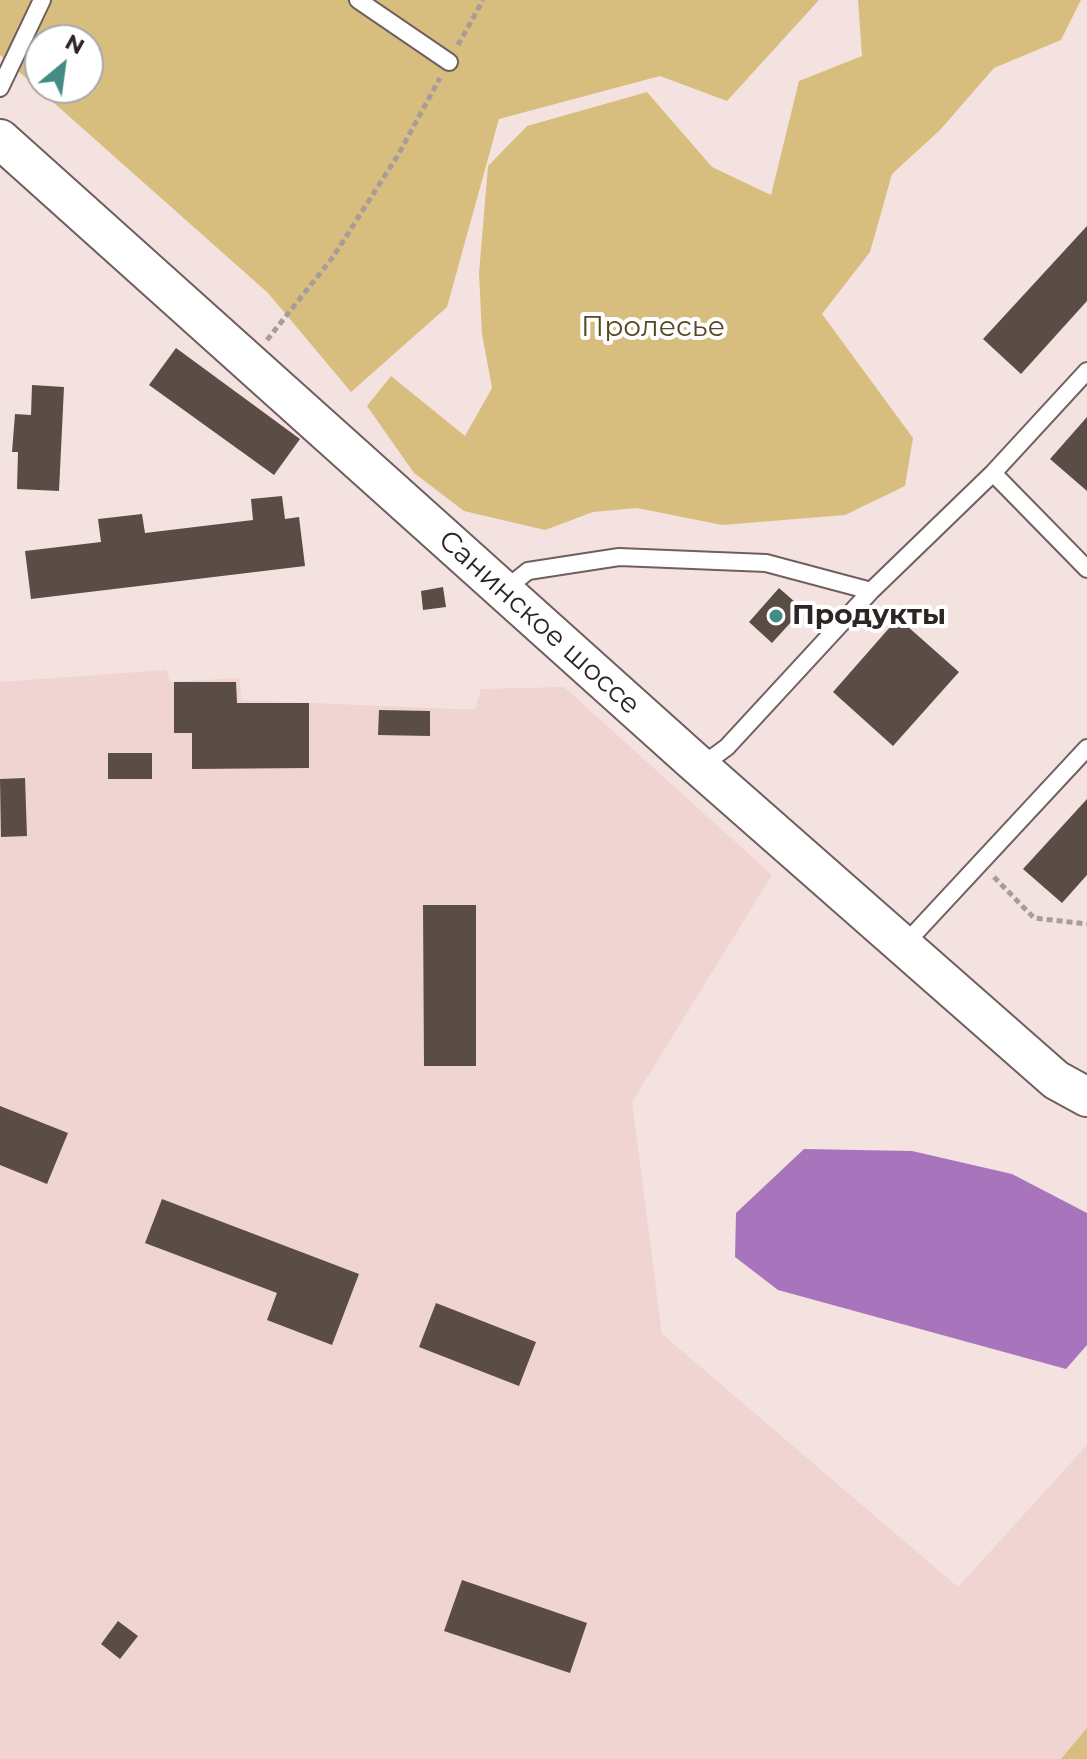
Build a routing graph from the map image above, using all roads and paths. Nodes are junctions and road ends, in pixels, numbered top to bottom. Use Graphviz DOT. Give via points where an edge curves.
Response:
graph roads {
  1 [pos="42,0"];
  2 [pos="358,0"];
  3 [pos="483,0"];
  4 [pos="449,62"];
  5 [pos="0,88"];
  6 [pos="0,139"];
  7 [pos="249,362"];
  8 [pos="1087,371"];
  9 [pos="993,473"];
  10 [pos="1087,569"];
  11 [pos="503,591"];
  12 [pos="871,591"];
  13 [pos="1087,748"];
  14 [pos="700,767"];
  15 [pos="980,863"];
  16 [pos="1087,924"];
  17 [pos="903,946"];
  18 [pos="1087,1097"];
  1 -- 5 [label="lane"];
  2 -- 4 [label="lane"];
  3 -- 4 [label="path"];
  4 -- 7 [label="path" via="333,257"];
  6 -- 7 [label="street, Санинское шоссе"];
  7 -- 11 [label="street, Санинское шоссе"];
  8 -- 9 [label="lane"];
  9 -- 10 [label="lane"];
  9 -- 12 [label="lane"];
  11 -- 12 [label="lane" via="528,571 619,557 766,563"];
  11 -- 14 [label="street, Санинское шоссе"];
  12 -- 14 [label="lane" via="727,747"];
  13 -- 15 [label="lane"];
  14 -- 17 [label="street, Санинское шоссе"];
  15 -- 16 [label="path" via="1034,918"];
  15 -- 17 [label="lane"];
  17 -- 18 [label="street, Санинское шоссе" via="1056,1080"];
}
